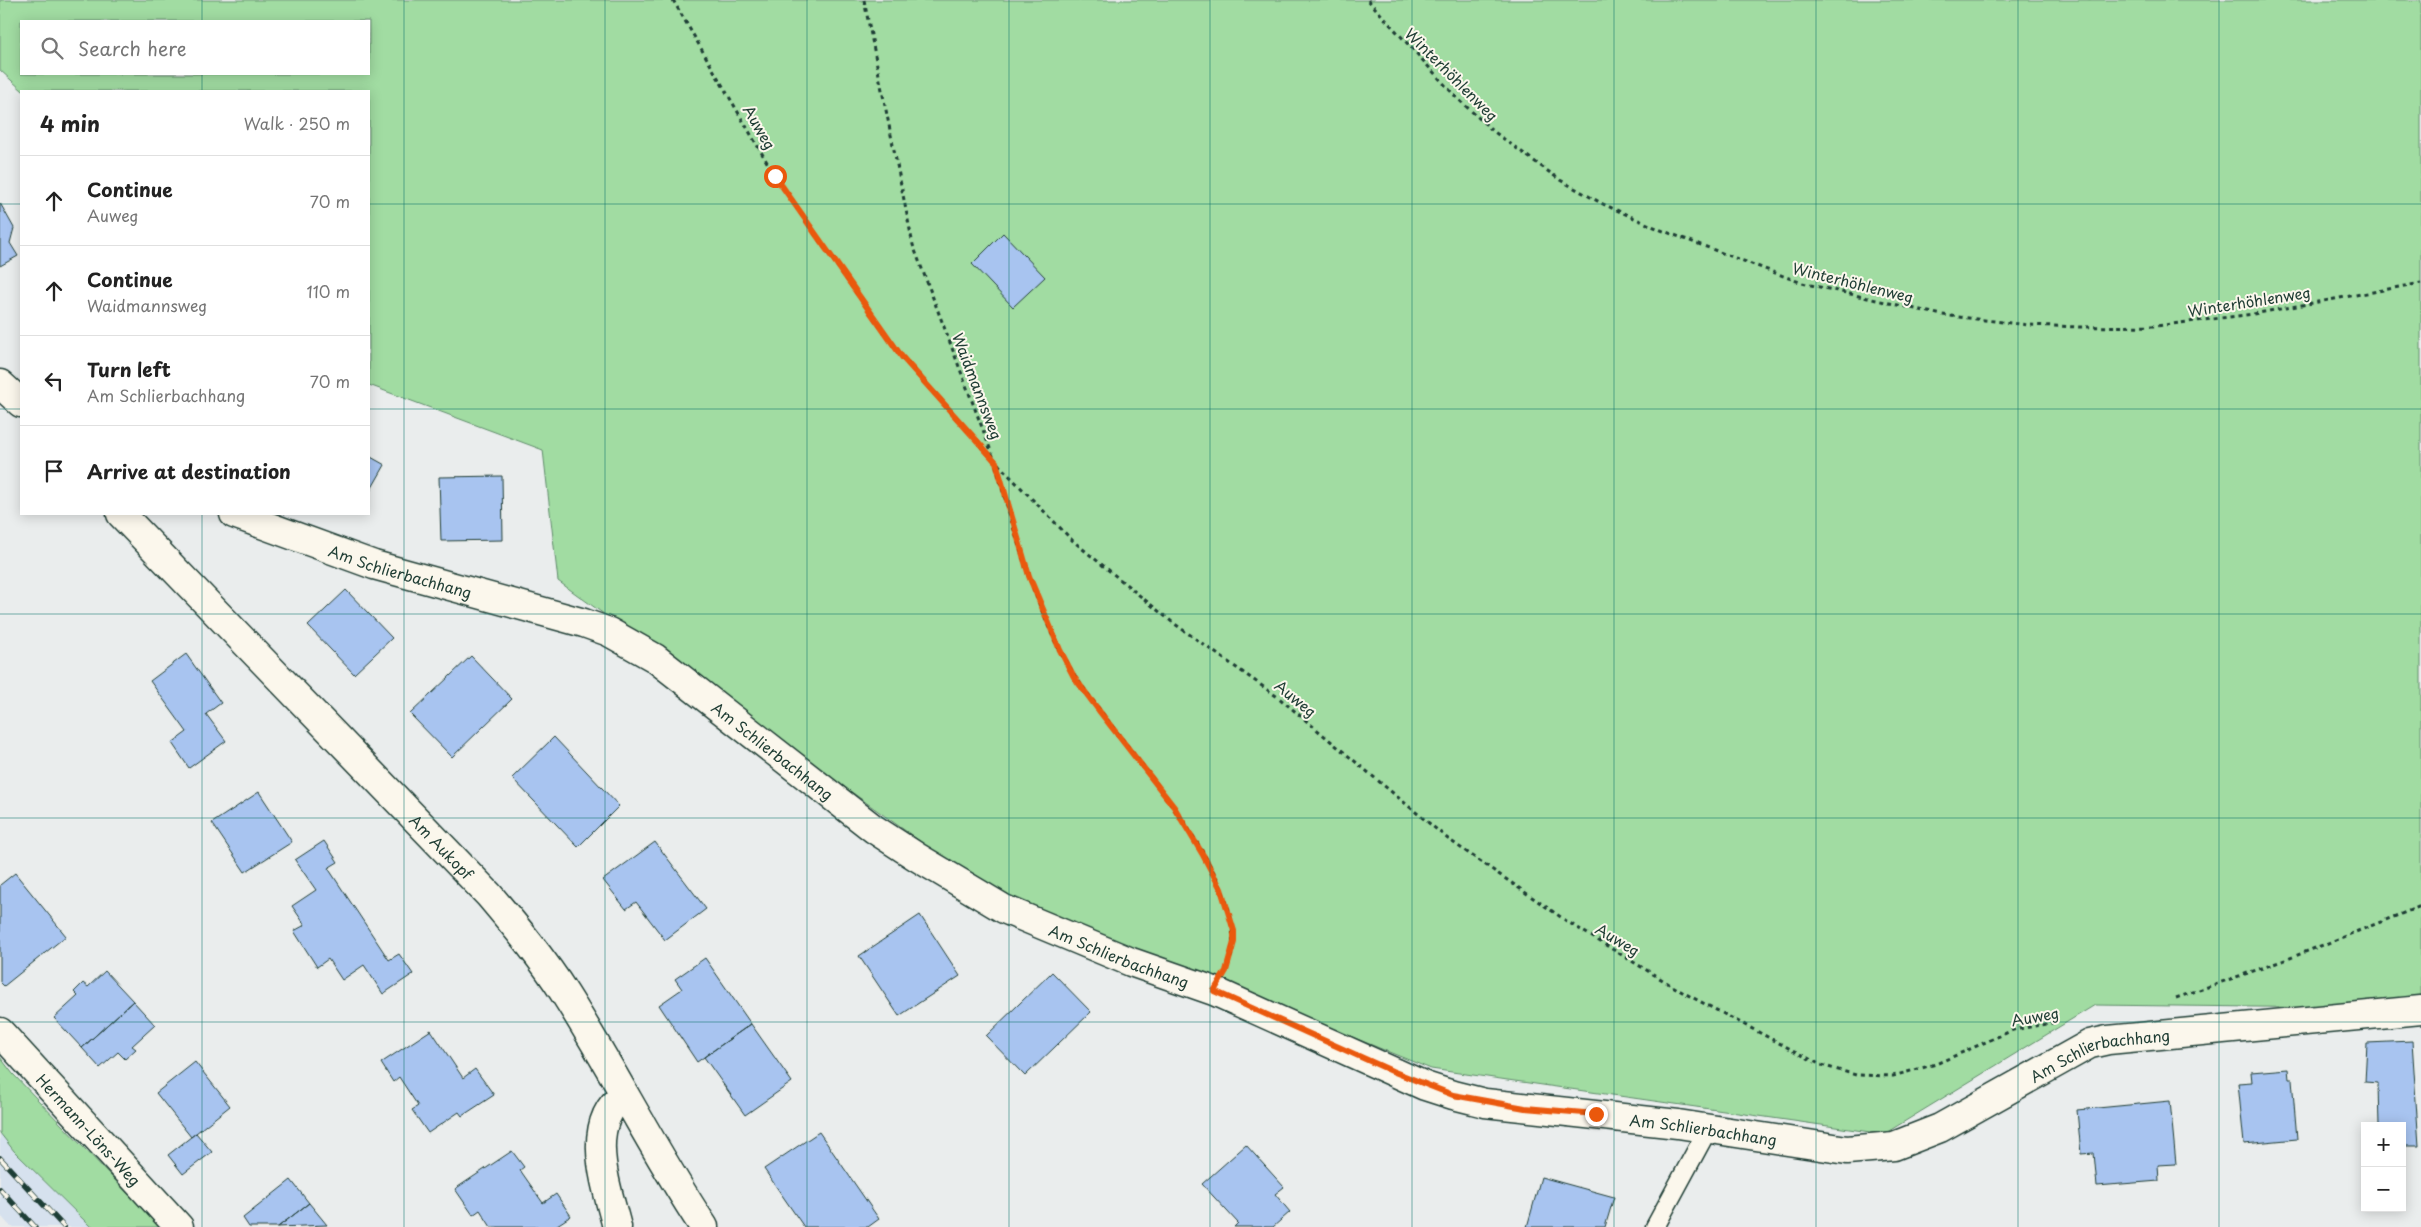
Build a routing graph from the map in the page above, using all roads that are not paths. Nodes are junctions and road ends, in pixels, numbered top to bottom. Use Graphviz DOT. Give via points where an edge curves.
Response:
graph roads {
  1 [pos="0,384"];
  2 [pos="20,402"];
  3 [pos="121,515"];
  4 [pos="237,515"];
  5 [pos="2421,1010"];
  6 [pos="0,1032"];
  7 [pos="624,1096"];
  8 [pos="1708,1129"];
  9 [pos="179,1227"];
  10 [pos="617,1227"];
  11 [pos="704,1227"];
  12 [pos="1655,1227"];
  1 -- 2 [label="street"];
  3 -- 7 [label="street, Am Aukopf" via="489,894 544,963"];
  4 -- 8 [label="street, Am Schlierbachhang" via="374,565 609,632 655,658 874,829 964,886 1038,925 1214,991 1453,1095 1525,1108"];
  5 -- 8 [label="street, Am Schlierbachhang" via="2090,1044 2074,1050 1954,1121 1894,1146 1847,1150"];
  6 -- 9 [label="street, Hermann-Löns-Weg"];
  7 -- 10 [label="street" via="613,1103 603,1125 600,1142"];
  7 -- 11 [label="street, Am Aukopf"];
  8 -- 12 [label="lane"];
}
